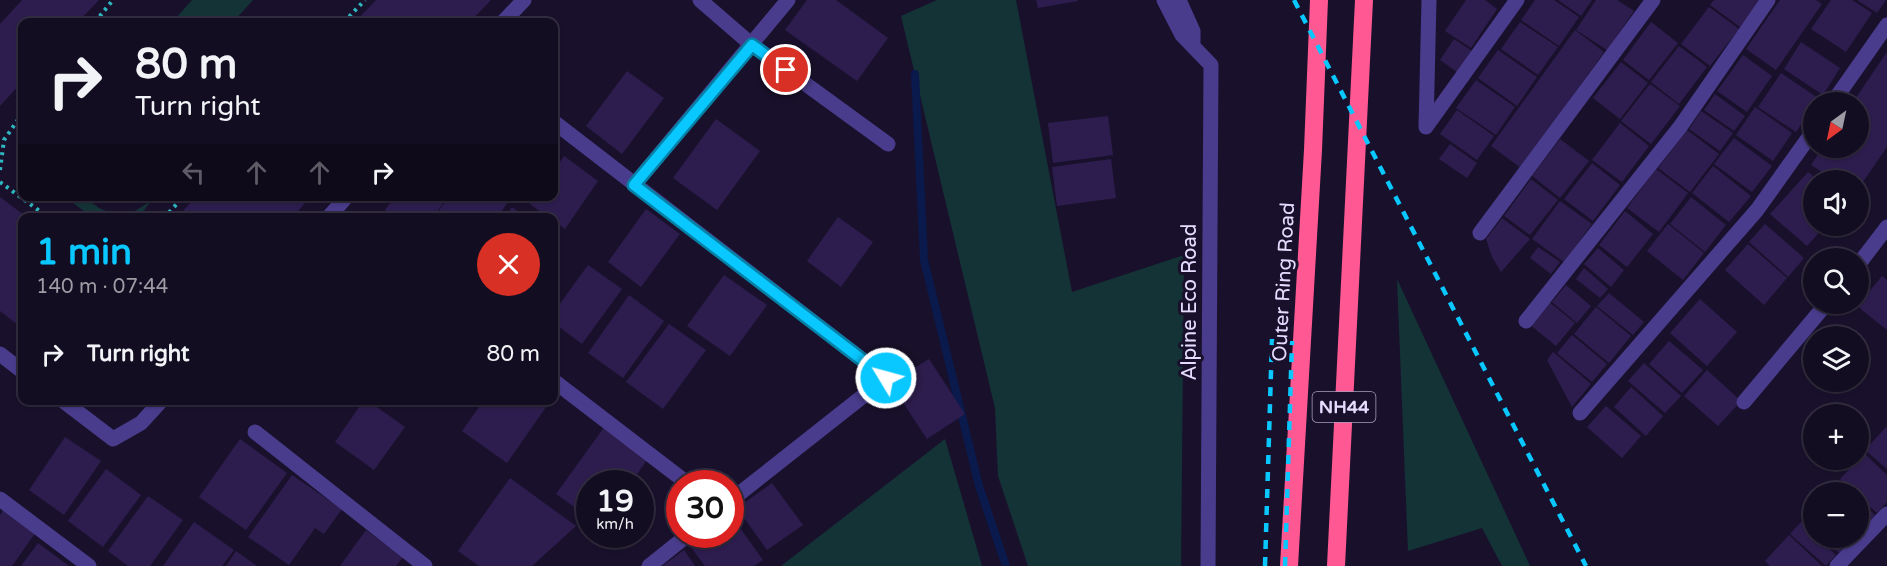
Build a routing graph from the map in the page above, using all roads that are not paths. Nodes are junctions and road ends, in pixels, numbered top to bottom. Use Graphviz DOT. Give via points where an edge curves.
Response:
graph roads {
  1 [pos="524,0"];
  2 [pos="700,0"];
  3 [pos="788,0"];
  4 [pos="1164,0"];
  5 [pos="1179,0"];
  6 [pos="1319,0"];
  7 [pos="1364,0"];
  8 [pos="1429,0"];
  9 [pos="1517,0"];
  10 [pos="1653,0"];
  11 [pos="1768,0"];
  12 [pos="507,18"];
  13 [pos="1887,25"];
  14 [pos="752,45"];
  15 [pos="1193,45"];
  16 [pos="1840,92"];
  17 [pos="558,125"];
  18 [pos="888,144"];
  19 [pos="1803,145"];
  20 [pos="634,185"];
  21 [pos="343,201"];
  22 [pos="332,213"];
  23 [pos="1887,227"];
  24 [pos="1480,233"];
  25 [pos="1869,251"];
  26 [pos="1818,314"];
  27 [pos="1526,321"];
  28 [pos="0,354"];
  29 [pos="18,367"];
  30 [pos="558,384"];
  31 [pos="1744,402"];
  32 [pos="69,405"];
  33 [pos="157,405"];
  34 [pos="1580,413"];
  35 [pos="255,432"];
  36 [pos="670,470"];
  37 [pos="744,490"];
  38 [pos="0,499"];
  39 [pos="1887,514"];
  40 [pos="672,548"];
  41 [pos="1846,563"];
  42 [pos="88,566"];
  43 [pos="425,566"];
  44 [pos="649,566"];
  45 [pos="1208,566"];
  46 [pos="1289,566"];
  47 [pos="1336,566"];
  1 -- 12 [label="street"];
  2 -- 14 [label="street"];
  3 -- 14 [label="street"];
  4 -- 15 [label="street, Alpine Eco Road" via="1182,35"];
  5 -- 15 [label="street, Alpine Eco Road" via="1193,31"];
  6 -- 46 [label="highway, Outer Ring Road / NH44"];
  7 -- 47 [label="highway, NH44"];
  8 -- 9 [label="street" via="1426,127"];
  10 -- 24 [label="street"];
  11 -- 27 [label="street" via="1680,127"];
  13 -- 16 [label="street"];
  14 -- 18 [label="street"];
  14 -- 20 [label="street"];
  15 -- 45 [label="street, Alpine Eco Road" via="1211,65"];
  17 -- 20 [label="street"];
  19 -- 34 [label="street" via="1757,210"];
  20 -- 37 [label="street" via="886,378"];
  21 -- 22 [label="street"];
  23 -- 25 [label="street"];
  26 -- 31 [label="street"];
  28 -- 29 [label="street"];
  30 -- 36 [label="street"];
  32 -- 33 [label="street" via="113,439 141,423"];
  35 -- 43 [label="street"];
  38 -- 42 [label="street"];
  39 -- 41 [label="street"];
  40 -- 44 [label="street"];
}
